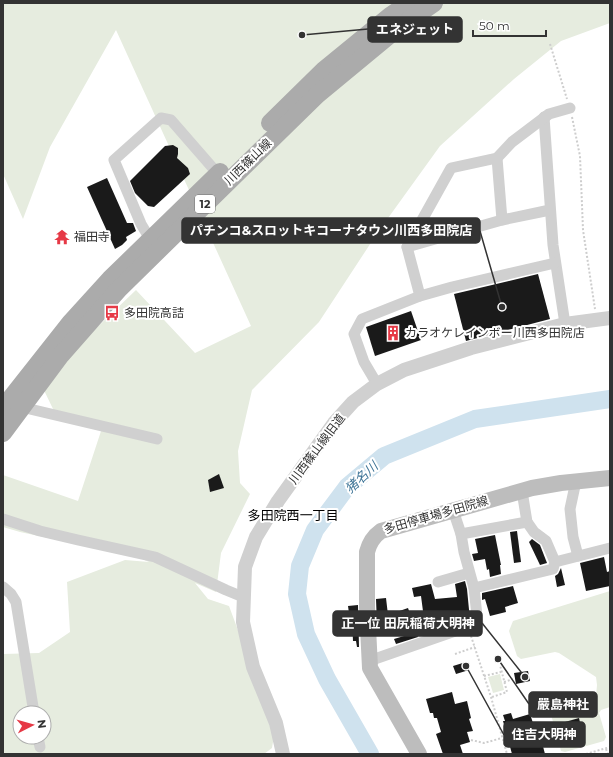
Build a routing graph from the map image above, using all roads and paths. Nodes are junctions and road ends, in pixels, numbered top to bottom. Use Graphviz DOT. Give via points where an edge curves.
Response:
graph roads {
  1 [pos="409,3"];
  2 [pos="434,3"];
  3 [pos="550,44"];
  4 [pos="570,108"];
  5 [pos="544,118"];
  6 [pos="497,158"];
  7 [pos="218,174"];
  8 [pos="550,210"];
  9 [pos="502,220"];
  10 [pos="150,239"];
  11 [pos="407,247"];
  12 [pos="555,263"];
  13 [pos="420,296"];
  14 [pos="603,319"];
  15 [pos="565,324"];
  16 [pos="377,384"];
  17 [pos="9,405"];
  18 [pos="3,433"];
  19 [pos="157,439"];
  20 [pos="610,478"];
  21 [pos="576,481"];
  22 [pos="522,491"];
  23 [pos="454,510"];
  24 [pos="3,520"];
  25 [pos="527,522"];
  26 [pos="461,534"];
  27 [pos="610,548"];
  28 [pos="578,556"];
  29 [pos="555,562"];
  30 [pos="469,573"];
  31 [pos="438,582"];
  32 [pos="3,587"];
  33 [pos="474,588"];
  34 [pos="243,597"];
  35 [pos="469,628"];
  36 [pos="475,647"];
  37 [pos="455,654"];
  38 [pos="369,661"];
  39 [pos="500,665"];
  40 [pos="501,672"];
  41 [pos="484,676"];
  42 [pos="513,680"];
  43 [pos="504,682"];
  44 [pos="491,697"];
  45 [pos="33,705"];
  46 [pos="502,738"];
  47 [pos="471,740"];
  48 [pos="610,748"];
  49 [pos="606,749"];
  50 [pos="283,754"];
  51 [pos="419,754"];
  52 [pos="506,754"];
  53 [pos="586,754"];
  54 [pos="608,754"];
  1 -- 7 [label="main road, 川西篠山線 / 12" via="324,70"];
  2 -- 17 [label="main road, 川西篠山線 / 12" via="398,28 317,95 119,289 61,355"];
  3 -- 4 [label="path"];
  4 -- 5 [label="street"];
  4 -- 14 [label="path" via="580,156 582,230"];
  5 -- 6 [label="street" via="512,142"];
  5 -- 8 [label="street"];
  6 -- 9 [label="street"];
  6 -- 11 [label="street" via="451,168"];
  7 -- 10 [label="main road, 川西篠山線 / 12"];
  7 -- 10 [label="street" via="171,120 161,118 114,160"];
  8 -- 9 [label="street"];
  8 -- 12 [label="street"];
  9 -- 11 [label="street"];
  10 -- 17 [label="main road, 川西篠山線 / 12" via="70,323"];
  11 -- 13 [label="street"];
  12 -- 13 [label="street"];
  12 -- 15 [label="street"];
  13 -- 16 [label="street" via="362,319 354,334 364,362"];
  14 -- 15 [label="street, 川西篠山線旧道"];
  15 -- 16 [label="street, 川西篠山線旧道" via="471,348 404,370"];
  16 -- 34 [label="street, 川西篠山線旧道" via="353,402 334,423 278,501 256,537 246,567"];
  17 -- 18 [label="main road, 川西篠山線 / 12"];
  17 -- 19 [label="street"];
  20 -- 21 [label="main road, 多田停車場多田院線"];
  21 -- 22 [label="main road, 多田停車場多田院線"];
  21 -- 28 [label="street" via="570,509"];
  22 -- 23 [label="main road, 多田停車場多田院線"];
  22 -- 25 [label="street"];
  23 -- 26 [label="street"];
  23 -- 38 [label="main road, 多田停車場多田院線" via="381,531 369,546"];
  24 -- 34 [label="street" via="155,557"];
  25 -- 26 [label="street"];
  25 -- 29 [label="street" via="534,532 546,541"];
  26 -- 30 [label="street"];
  27 -- 28 [label="street"];
  28 -- 29 [label="street"];
  29 -- 33 [label="street" via="553,569"];
  30 -- 31 [label="street"];
  30 -- 33 [label="street"];
  32 -- 45 [label="street" via="16,602"];
  33 -- 35 [label="street" via="478,625"];
  34 -- 50 [label="street, 川西篠山線旧道" via="244,622 253,667 276,723"];
  35 -- 36 [label="path"];
  35 -- 38 [label="street"];
  36 -- 37 [label="path"];
  36 -- 41 [label="path"];
  38 -- 51 [label="main road, 多田停車場多田院線" via="370,668"];
  39 -- 40 [label="path"];
  40 -- 41 [label="path"];
  40 -- 43 [label="path"];
  41 -- 44 [label="path"];
  42 -- 43 [label="path"];
  43 -- 44 [label="path" via="507,692"];
  44 -- 46 [label="path"];
  46 -- 47 [label="path" via="484,743"];
  46 -- 52 [label="path"];
  48 -- 49 [label="path"];
  49 -- 53 [label="path"];
  49 -- 54 [label="path"];
}
